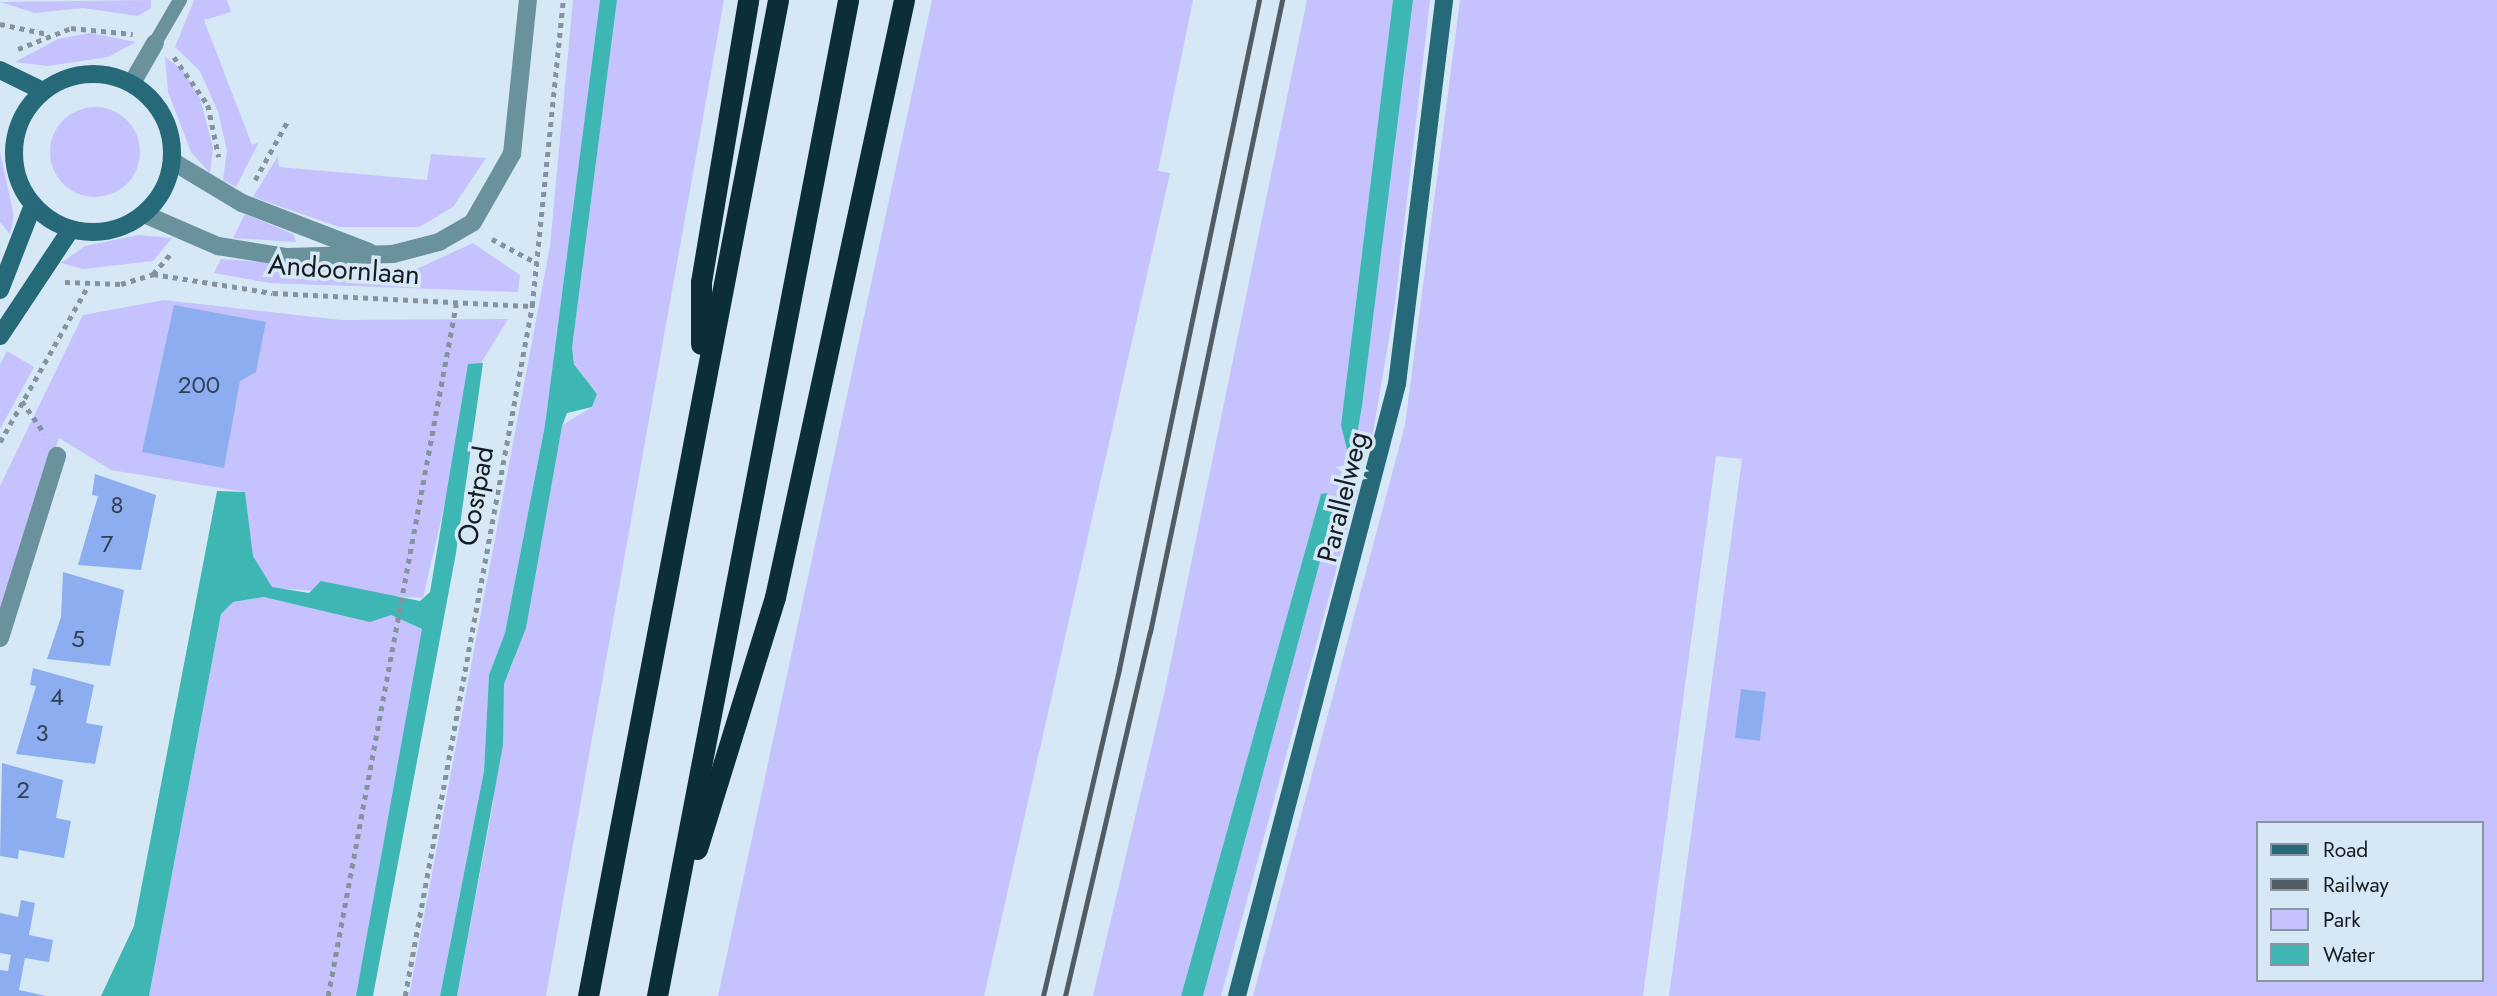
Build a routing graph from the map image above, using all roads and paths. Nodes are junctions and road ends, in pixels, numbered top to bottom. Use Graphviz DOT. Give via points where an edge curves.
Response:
graph roads {
  1 [pos="180,0"];
  2 [pos="528,0"];
  3 [pos="563,0"];
  4 [pos="748,0"];
  5 [pos="778,0"];
  6 [pos="848,0"];
  7 [pos="904,0"];
  8 [pos="1444,0"];
  9 [pos="0,24"];
  10 [pos="48,34"];
  11 [pos="155,43"];
  12 [pos="5,64"];
  13 [pos="132,83"];
  14 [pos="43,91"];
  15 [pos="7,131"];
  16 [pos="172,162"];
  17 [pos="214,187"];
  18 [pos="33,205"];
  19 [pos="144,214"];
  20 [pos="473,222"];
  21 [pos="71,229"];
  22 [pos="188,234"];
  23 [pos="376,255"];
  24 [pos="537,263"];
  25 [pos="88,286"];
  26 [pos="0,290"];
  27 [pos="456,305"];
  28 [pos="532,306"];
  29 [pos="0,336"];
  30 [pos="701,395"];
  31 [pos="22,401"];
  32 [pos="0,442"];
  33 [pos="57,456"];
  34 [pos="0,638"];
  35 [pos="665,951"];
  36 [pos="328,996"];
  37 [pos="405,996"];
  38 [pos="588,996"];
  39 [pos="657,996"];
  40 [pos="1237,996"];
  1 -- 11 [label="lane"];
  2 -- 20 [label="street, Andoornlaan" via="512,154"];
  3 -- 24 [label="path, Oostpad"];
  4 -- 30 [label="highway" via="701,282"];
  5 -- 30 [label="highway"];
  6 -- 35 [label="highway"];
  7 -- 35 [label="highway" via="775,597"];
  8 -- 40 [label="street, Parallelweg" via="1397,384"];
  9 -- 10 [label="path"];
  10 -- 11 [label="path" via="101,27"];
  10 -- 12 [label="path"];
  11 -- 13 [label="street"];
  11 -- 17 [label="path" via="195,78 208,105 219,159"];
  12 -- 14 [label="street"];
  13 -- 14 [label="street" via="77,74"];
  13 -- 16 [label="street" via="164,117"];
  14 -- 15 [label="street"];
  15 -- 18 [label="street" via="16,172"];
  16 -- 17 [label="street, Andoornlaan"];
  16 -- 19 [label="street" via="163,191"];
  17 -- 23 [label="street, Andoornlaan"];
  18 -- 21 [label="street"];
  18 -- 26 [label="street"];
  19 -- 21 [label="street" via="117,229"];
  19 -- 22 [label="street, Andoornlaan"];
  20 -- 23 [label="street, Andoornlaan" via="439,242"];
  20 -- 24 [label="path" via="502,249"];
  21 -- 29 [label="street"];
  22 -- 23 [label="street, Andoornlaan" via="287,257"];
  22 -- 27 [label="path, Andoornlaan" via="153,274 272,293"];
  24 -- 28 [label="path, Oostpad"];
  25 -- 31 [label="path"];
  27 -- 28 [label="path, Andoornlaan"];
  27 -- 36 [label="path"];
  28 -- 37 [label="path, Oostpad"];
  30 -- 38 [label="highway"];
  31 -- 32 [label="path"];
  31 -- 33 [label="path"];
  33 -- 34 [label="street"];
  35 -- 39 [label="highway"];
}
